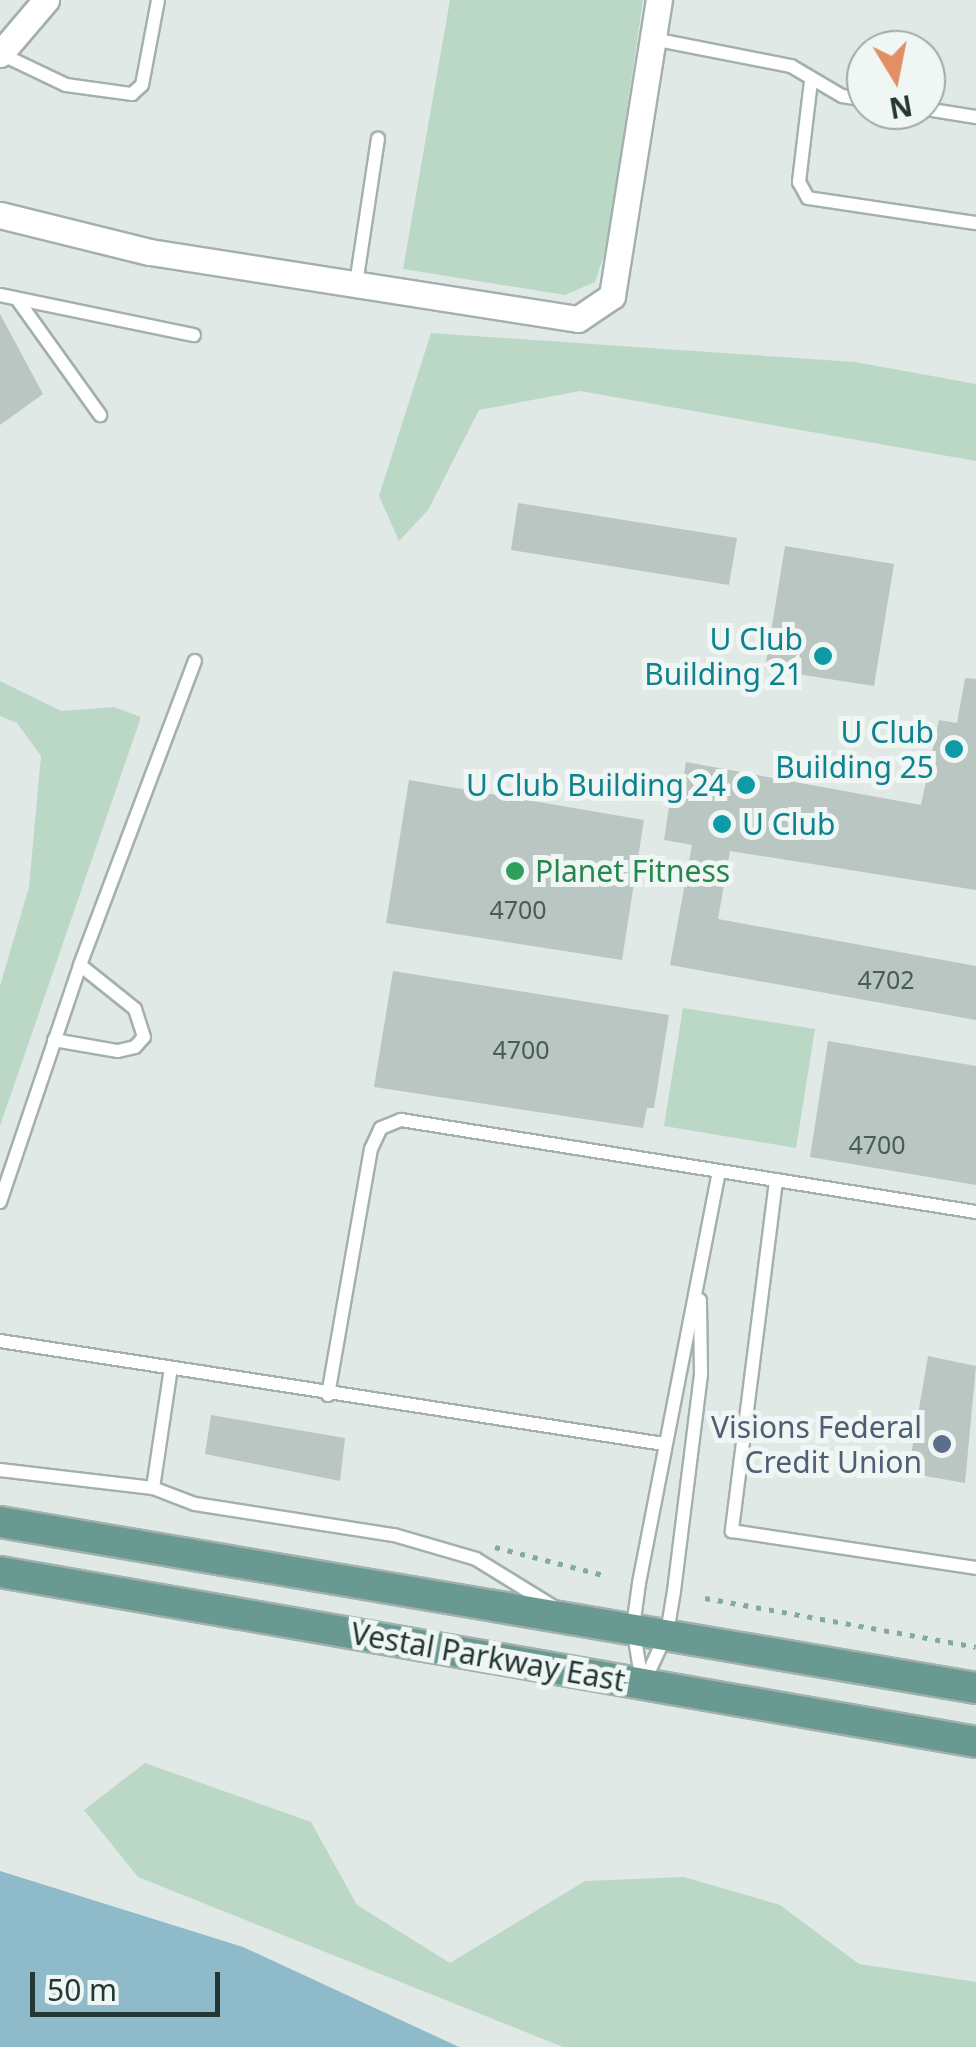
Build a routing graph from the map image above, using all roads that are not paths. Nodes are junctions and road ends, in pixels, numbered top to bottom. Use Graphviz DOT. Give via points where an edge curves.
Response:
graph roads {
  1 [pos="46,0"];
  2 [pos="158,0"];
  3 [pos="659,0"];
  4 [pos="653,39"];
  5 [pos="0,54"];
  6 [pos="810,80"];
  7 [pos="846,93"];
  8 [pos="946,113"];
  9 [pos="976,118"];
  10 [pos="378,139"];
  11 [pos="0,214"];
  12 [pos="976,223"];
  13 [pos="356,284"];
  14 [pos="0,296"];
  15 [pos="17,299"];
  16 [pos="194,335"];
  17 [pos="100,415"];
  18 [pos="195,661"];
  19 [pos="80,964"];
  20 [pos="54,1040"];
  21 [pos="718,1172"];
  22 [pos="776,1181"];
  23 [pos="0,1202"];
  24 [pos="976,1212"];
  25 [pos="699,1280"];
  26 [pos="0,1341"];
  27 [pos="170,1368"];
  28 [pos="328,1395"];
  29 [pos="664,1444"];
  30 [pos="0,1470"];
  31 [pos="152,1488"];
  32 [pos="0,1522"];
  33 [pos="976,1568"];
  34 [pos="1,1578"];
  35 [pos="570,1616"];
  36 [pos="633,1627"];
  37 [pos="667,1633"];
  38 [pos="643,1684"];
  39 [pos="976,1688"];
  40 [pos="976,1742"];
  1 -- 5 [label="street"];
  2 -- 5 [label="lane" via="142,86 132,94 66,85"];
  3 -- 4 [label="street"];
  4 -- 6 [label="lane" via="791,66"];
  4 -- 13 [label="street" via="612,296 600,309 578,318 516,313"];
  6 -- 7 [label="lane"];
  6 -- 12 [label="lane" via="799,182 808,198"];
  8 -- 9 [label="lane"];
  10 -- 13 [label="lane"];
  11 -- 13 [label="street" via="150,252"];
  14 -- 15 [label="lane"];
  15 -- 16 [label="lane"];
  15 -- 17 [label="lane"];
  18 -- 19 [label="lane"];
  19 -- 20 [label="lane"];
  19 -- 20 [label="lane" via="140,1014 144,1036 135,1047 118,1051"];
  20 -- 23 [label="lane"];
  21 -- 22 [label="lane"];
  21 -- 25 [label="lane"];
  21 -- 28 [label="lane" via="401,1120 381,1128 371,1148"];
  22 -- 24 [label="lane"];
  22 -- 33 [label="lane" via="732,1531"];
  25 -- 29 [label="lane"];
  25 -- 37 [label="lane" via="701,1374"];
  26 -- 27 [label="lane"];
  27 -- 28 [label="lane"];
  27 -- 31 [label="lane"];
  28 -- 29 [label="lane"];
  29 -- 36 [label="lane"];
  30 -- 31 [label="lane"];
  31 -- 35 [label="lane" via="195,1504 387,1530 476,1559"];
  32 -- 35 [label="main road, Vestal Parkway East"];
  34 -- 38 [label="main road, Vestal Parkway East"];
  35 -- 36 [label="main road, Vestal Parkway East"];
  36 -- 37 [label="main road, Vestal Parkway East"];
  36 -- 38 [label="lane"];
  37 -- 38 [label="lane"];
  37 -- 39 [label="main road, Vestal Parkway East"];
  38 -- 40 [label="main road, Vestal Parkway East"];
}
